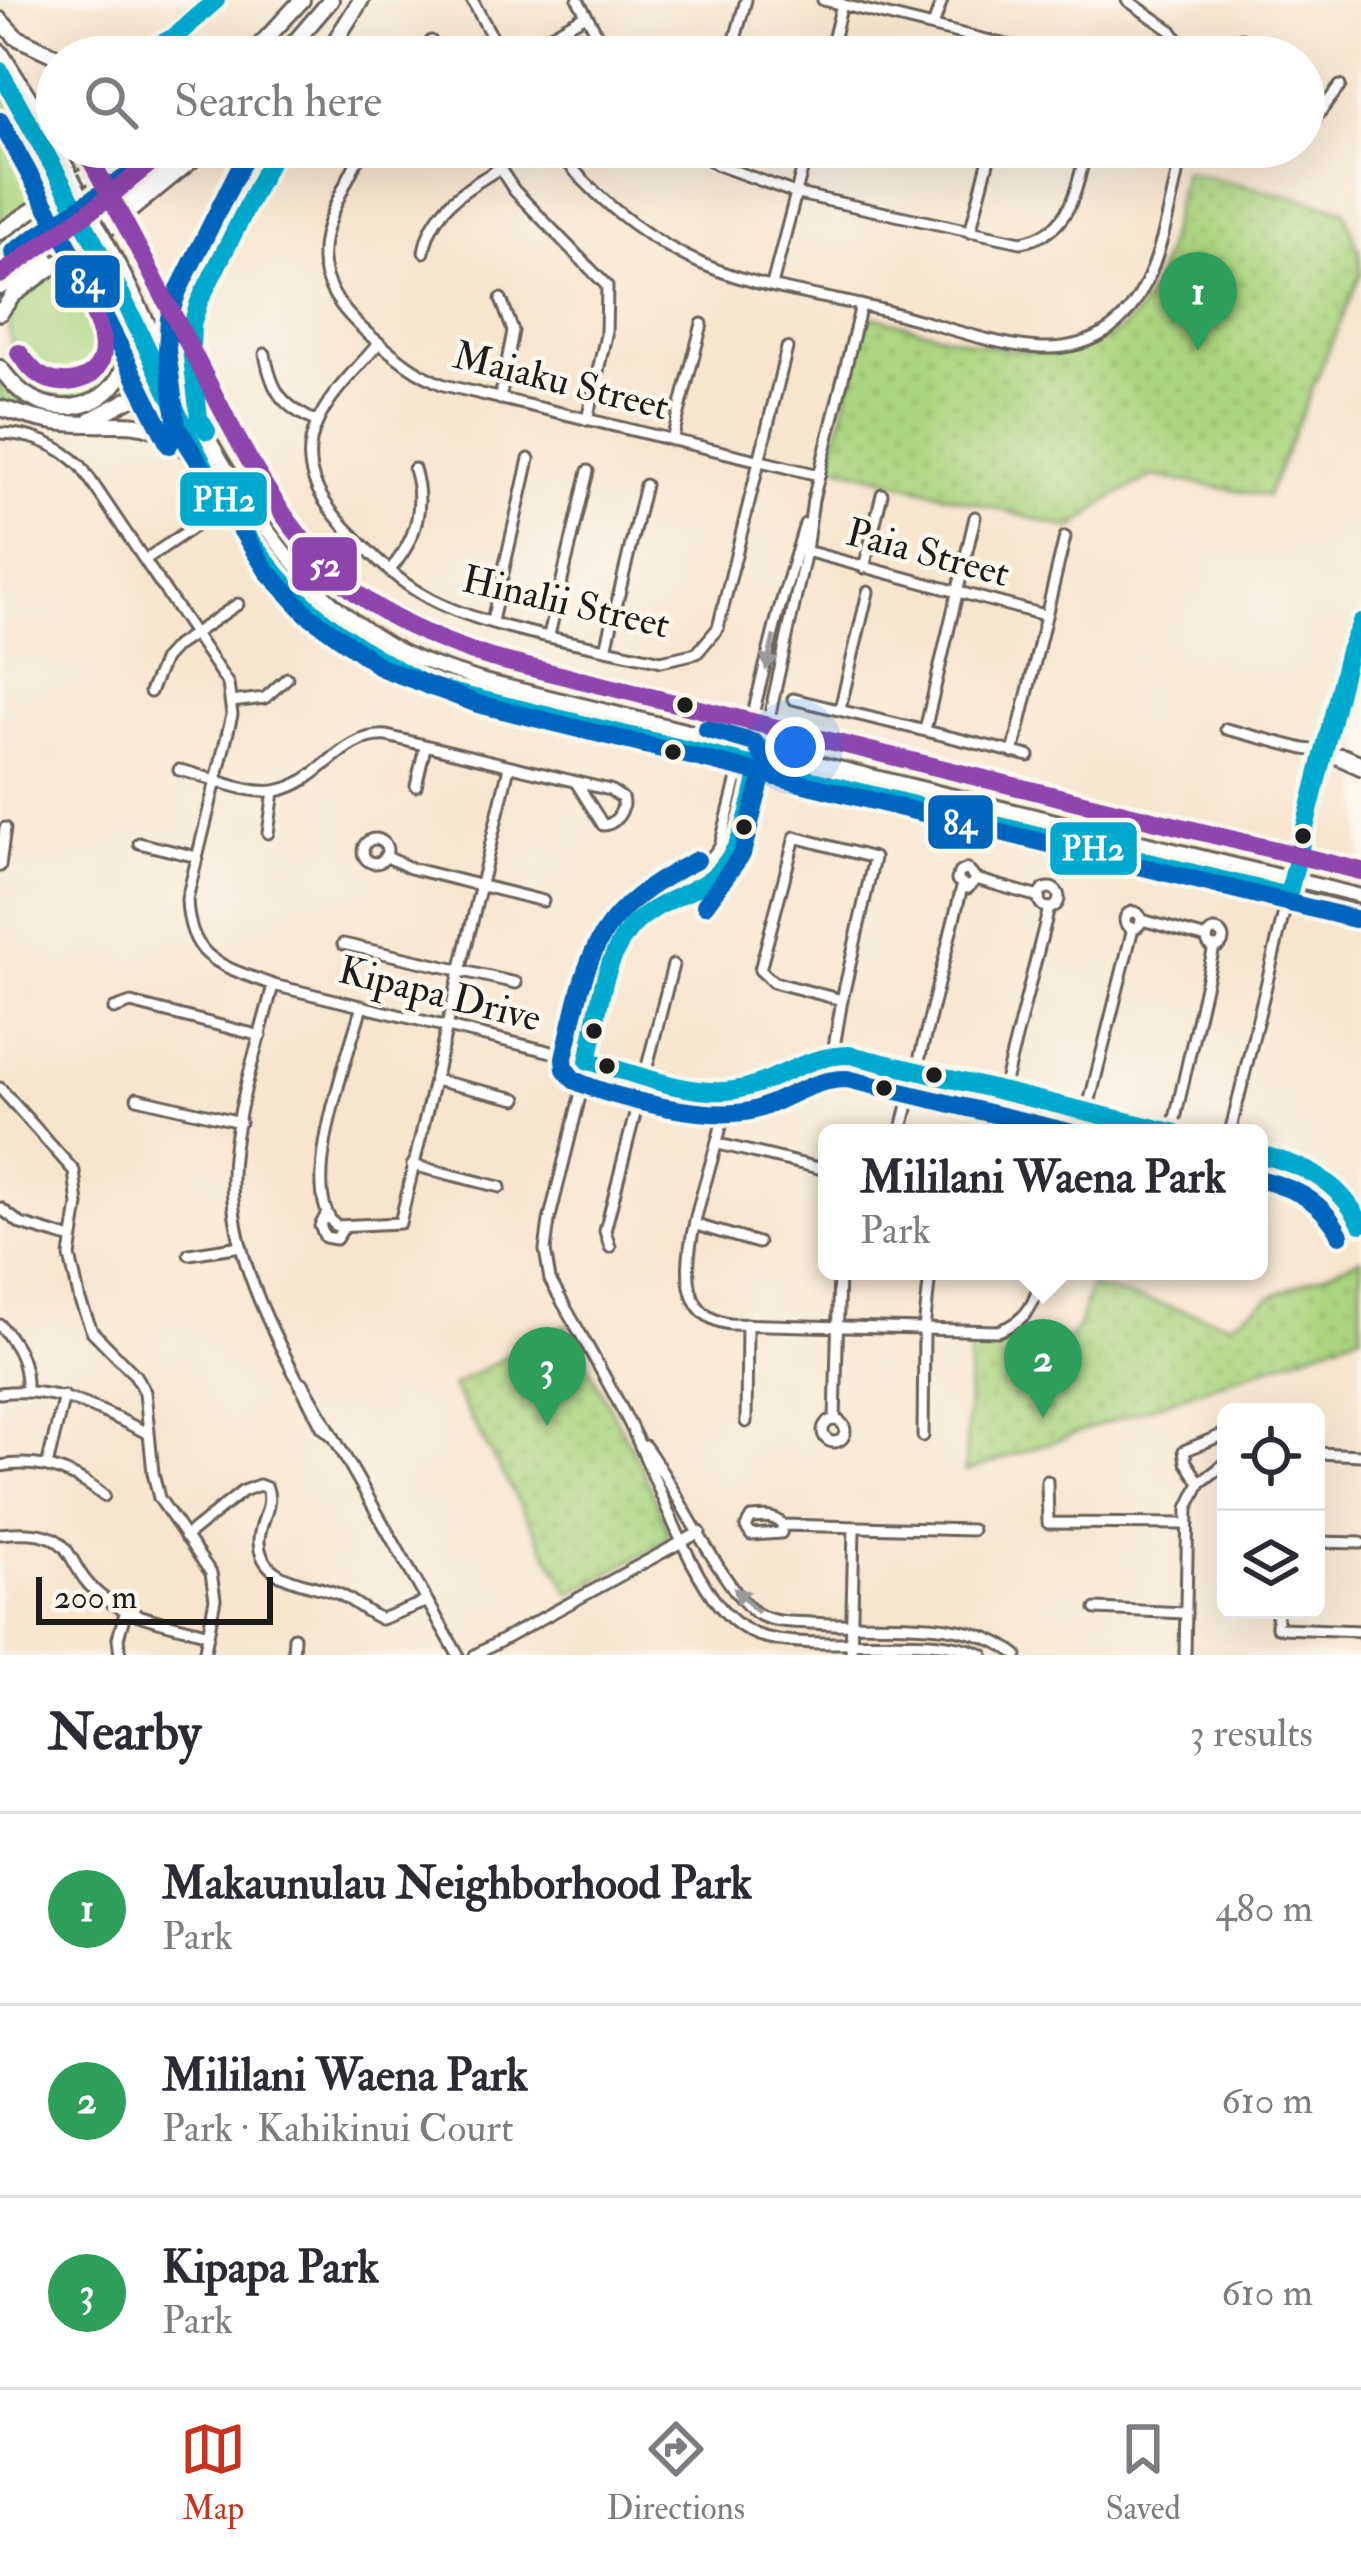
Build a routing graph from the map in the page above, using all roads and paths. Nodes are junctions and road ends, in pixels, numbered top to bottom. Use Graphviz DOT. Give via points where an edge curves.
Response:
graph roads {
  1 [pos="216,0"];
  2 [pos="302,0"];
  3 [pos="331,0"];
  4 [pos="361,0"];
  5 [pos="472,0"];
  6 [pos="578,0"];
  7 [pos="746,0"];
  8 [pos="823,0"];
  9 [pos="942,0"];
  10 [pos="1127,0"];
  11 [pos="843,2"];
  12 [pos="586,15"];
  13 [pos="0,20"];
  14 [pos="933,26"];
  15 [pos="176,36"];
  16 [pos="269,36"];
  17 [pos="302,36"];
  18 [pos="339,36"];
  19 [pos="494,36"];
  20 [pos="546,36"];
  21 [pos="598,36"];
  22 [pos="736,36"];
  23 [pos="834,36"];
  24 [pos="965,36"];
  25 [pos="1176,36"];
  26 [pos="0,41"];
  27 [pos="36,47"];
  28 [pos="0,52"];
  29 [pos="0,71"];
  30 [pos="1340,86"];
  31 [pos="1325,106"];
  32 [pos="36,107"];
  33 [pos="36,109"];
  34 [pos="36,130"];
  35 [pos="59,168"];
  36 [pos="62,168"];
  37 [pos="96,168"];
  38 [pos="126,168"];
  39 [pos="166,168"];
  40 [pos="182,168"];
  41 [pos="266,168"];
  42 [pos="354,168"];
  43 [pos="572,168"];
  44 [pos="726,168"];
  45 [pos="804,168"];
  46 [pos="987,168"];
  47 [pos="1081,168"];
  48 [pos="1178,168"];
  49 [pos="497,170"];
  50 [pos="66,179"];
  51 [pos="798,194"];
  52 [pos="0,232"];
  53 [pos="970,232"];
  54 [pos="104,249"];
  55 [pos="424,252"];
  56 [pos="0,254"];
  57 [pos="772,285"];
  58 [pos="0,287"];
  59 [pos="501,299"];
  60 [pos="861,304"];
  61 [pos="0,313"];
  62 [pos="702,324"];
  63 [pos="379,343"];
  64 [pos="787,348"];
  65 [pos="265,354"];
  66 [pos="169,359"];
  67 [pos="0,368"];
  68 [pos="164,381"];
  69 [pos="500,399"];
  70 [pos="0,408"];
  71 [pos="199,418"];
  72 [pos="587,420"];
  73 [pos="317,422"];
  74 [pos="69,423"];
  75 [pos="0,433"];
  76 [pos="672,440"];
  77 [pos="530,459"];
  78 [pos="759,461"];
  79 [pos="414,469"];
  80 [pos="209,471"];
  81 [pos="588,471"];
  82 [pos="819,475"];
  83 [pos="645,485"];
  84 [pos="882,494"];
  85 [pos="975,517"];
  86 [pos="203,520"];
  87 [pos="1065,537"];
  88 [pos="802,550"];
  89 [pos="146,559"];
  90 [pos="864,568"];
  91 [pos="388,572"];
  92 [pos="868,592"];
  93 [pos="957,594"];
  94 [pos="238,604"];
  95 [pos="1043,615"];
  96 [pos="492,621"];
  97 [pos="1361,623"];
  98 [pos="194,632"];
  99 [pos="549,635"];
  100 [pos="606,649"];
  101 [pos="287,678"];
  102 [pos="150,692"];
  103 [pos="793,699"];
  104 [pos="232,702"];
  105 [pos="840,710"];
  106 [pos="1226,729"];
  107 [pos="926,730"];
  108 [pos="425,747"];
  109 [pos="755,747"];
  110 [pos="1324,752"];
  111 [pos="1013,753"];
  112 [pos="1029,756"];
  113 [pos="1361,761"];
  114 [pos="742,763"];
  115 [pos="509,767"];
  116 [pos="758,768"];
  117 [pos="179,770"];
  118 [pos="1361,770"];
  119 [pos="215,780"];
  120 [pos="577,784"];
  121 [pos="416,786"];
  122 [pos="274,792"];
  123 [pos="5,829"];
  124 [pos="268,833"];
  125 [pos="140,843"];
  126 [pos="197,856"];
  127 [pos="386,856"];
  128 [pos="0,866"];
  129 [pos="1293,877"];
  130 [pos="481,885"];
  131 [pos="686,891"];
  132 [pos="1288,896"];
  133 [pos="1361,896"];
  134 [pos="1040,897"];
  135 [pos="543,901"];
  136 [pos="1049,908"];
  137 [pos="1361,914"];
  138 [pos="343,944"];
  139 [pos="673,965"];
  140 [pos="460,970"];
  141 [pos="516,983"];
  142 [pos="273,985"];
  143 [pos="842,1000"];
  144 [pos="362,1006"];
  145 [pos="114,1010"];
  146 [pos="446,1025"];
  147 [pos="261,1036"];
  148 [pos="833,1053"];
  149 [pos="588,1061"];
  150 [pos="916,1070"];
  151 [pos="644,1074"];
  152 [pos="434,1080"];
  153 [pos="0,1088"];
  154 [pos="726,1091"];
  155 [pos="1002,1092"];
  156 [pos="137,1098"];
  157 [pos="517,1099"];
  158 [pos="1088,1113"];
  159 [pos="240,1121"];
  160 [pos="903,1124"];
  161 [pos="994,1124"];
  162 [pos="1079,1124"];
  163 [pos="1091,1124"];
  164 [pos="1138,1124"];
  165 [pos="1176,1124"];
  166 [pos="1232,1124"];
  167 [pos="718,1144"];
  168 [pos="1268,1157"];
  169 [pos="412,1165"];
  170 [pos="818,1168"];
  171 [pos="500,1187"];
  172 [pos="0,1208"];
  173 [pos="1361,1224"];
  174 [pos="696,1225"];
  175 [pos="72,1239"];
  176 [pos="758,1243"];
  177 [pos="241,1246"];
  178 [pos="610,1247"];
  179 [pos="189,1254"];
  180 [pos="839,1280"];
  181 [pos="932,1280"];
  182 [pos="1041,1280"];
  183 [pos="747,1324"];
  184 [pos="0,1325"];
  185 [pos="837,1325"];
  186 [pos="924,1330"];
  187 [pos="26,1390"];
  188 [pos="0,1393"];
  189 [pos="64,1396"];
  190 [pos="835,1420"];
  191 [pos="746,1422"];
  192 [pos="147,1433"];
  193 [pos="634,1433"];
  194 [pos="923,1436"];
  195 [pos="1217,1437"];
  196 [pos="1325,1453"];
  197 [pos="1361,1455"];
  198 [pos="0,1466"];
  199 [pos="47,1466"];
  200 [pos="1217,1470"];
  201 [pos="1047,1481"];
  202 [pos="1200,1483"];
  203 [pos="104,1496"];
  204 [pos="1187,1524"];
  205 [pos="783,1526"];
  206 [pos="854,1528"];
  207 [pos="972,1530"];
  208 [pos="700,1532"];
  209 [pos="0,1534"];
  210 [pos="185,1538"];
  211 [pos="682,1541"];
  212 [pos="1325,1542"];
  213 [pos="1361,1543"];
  214 [pos="425,1602"];
  215 [pos="126,1610"];
  216 [pos="1096,1610"];
  217 [pos="1186,1612"];
  218 [pos="1277,1619"];
  219 [pos="850,1626"];
  220 [pos="1361,1631"];
  221 [pos="206,1633"];
  222 [pos="294,1637"];
  223 [pos="852,1650"];
  224 [pos="120,1655"];
  225 [pos="204,1655"];
  226 [pos="293,1655"];
  227 [pos="458,1655"];
  228 [pos="476,1655"];
  229 [pos="983,1655"];
  230 [pos="1017,1655"];
  231 [pos="1185,1655"];
  1 -- 15 [label="highway"];
  2 -- 16 [label="highway"];
  3 -- 17 [label="highway"];
  4 -- 18 [label="highway"];
  5 -- 19 [label="street"];
  6 -- 12 [label="street"];
  7 -- 22 [label="street"];
  8 -- 11 [label="street"];
  9 -- 14 [label="street"];
  10 -- 25 [label="street"];
  11 -- 14 [label="street"];
  11 -- 23 [label="street"];
  12 -- 20 [label="street"];
  12 -- 21 [label="street"];
  13 -- 27 [label="highway"];
  14 -- 24 [label="street"];
  26 -- 32 [label="main road"];
  28 -- 33 [label="highway"];
  29 -- 34 [label="main road"];
  30 -- 31 [label="street"];
  35 -- 50 [label="main road"];
  36 -- 50 [label="main road"];
  37 -- 52 [label="highway"];
  38 -- 56 [label="highway" via="46,230"];
  39 -- 58 [label="highway" via="81,239"];
  40 -- 61 [label="highway"];
  41 -- 71 [label="highway" via="192,325"];
  42 -- 63 [label="street, Maiaku Street" via="326,229 323,259 336,303"];
  43 -- 57 [label="street" via="662,243"];
  44 -- 51 [label="street"];
  45 -- 51 [label="street"];
  46 -- 53 [label="street"];
  47 -- 53 [label="street" via="1056,228 1021,242"];
  48 -- 60 [label="street" via="1143,293 1106,332 1037,348"];
  49 -- 55 [label="street" via="444,208"];
  49 -- 72 [label="street" via="607,286 606,335"];
  50 -- 54 [label="main road, bridge"];
  51 -- 53 [label="street"];
  51 -- 57 [label="street"];
  54 -- 66 [label="main road"];
  54 -- 67 [label="highway" via="125,332 118,381 79,407 49,405"];
  54 -- 68 [label="main road"];
  57 -- 60 [label="street"];
  59 -- 69 [label="street" via="513,332"];
  60 -- 82 [label="street"];
  62 -- 76 [label="street"];
  63 -- 69 [label="street, Maiaku Street" via="428,379"];
  63 -- 73 [label="street"];
  64 -- 78 [label="street, Hinalii Street"];
  65 -- 73 [label="street" via="280,399"];
  66 -- 68 [label="highway"];
  66 -- 71 [label="main road"];
  68 -- 74 [label="highway"];
  68 -- 80 [label="main road"];
  69 -- 72 [label="street, Maiaku Street"];
  70 -- 74 [label="highway"];
  71 -- 109 [label="main road" via="286,558 392,646 484,681"];
  72 -- 76 [label="street, Maiaku Street"];
  73 -- 91 [label="street, Hinalii Street" via="310,460 320,500"];
  74 -- 80 [label="highway" via="148,426 182,443"];
  75 -- 89 [label="street" via="41,440 70,456"];
  76 -- 78 [label="street, Maiaku Street"];
  77 -- 96 [label="street"];
  78 -- 82 [label="street, Maiaku Street"];
  78 -- 100 [label="street, Hinalii Street" via="708,644 674,661"];
  79 -- 91 [label="street" via="415,530"];
  80 -- 114 [label="main road" via="269,567 316,618 380,663 430,687"];
  81 -- 99 [label="street"];
  82 -- 88 [label="street"];
  83 -- 100 [label="street"];
  84 -- 90 [label="street"];
  85 -- 93 [label="street"];
  86 -- 89 [label="street"];
  87 -- 95 [label="street"];
  88 -- 90 [label="street, Paia Street"];
  88 -- 109 [label="street"];
  89 -- 98 [label="street"];
  90 -- 93 [label="street, Paia Street"];
  91 -- 96 [label="street, Hinalii Street" via="430,599"];
  92 -- 105 [label="street"];
  93 -- 95 [label="street, Paia Street"];
  93 -- 107 [label="street"];
  94 -- 98 [label="street"];
  95 -- 111 [label="street"];
  96 -- 99 [label="street, Hinalii Street"];
  97 -- 110 [label="main road"];
  98 -- 102 [label="street" via="164,658"];
  98 -- 104 [label="street"];
  99 -- 100 [label="street, Hinalii Street"];
  101 -- 104 [label="street" via="265,698"];
  103 -- 105 [label="street"];
  104 -- 119 [label="street, Kipapa Drive"];
  105 -- 107 [label="street"];
  106 -- 110 [label="street"];
  107 -- 111 [label="street"];
  108 -- 115 [label="street"];
  108 -- 121 [label="street"];
  108 -- 122 [label="street" via="363,737"];
  109 -- 114 [label="street"];
  109 -- 116 [label="street"];
  109 -- 129 [label="main road"];
  110 -- 113 [label="street"];
  110 -- 118 [label="street"];
  110 -- 129 [label="main road"];
  111 -- 112 [label="street"];
  114 -- 116 [label="main road"];
  114 -- 131 [label="street" via="720,846"];
  115 -- 120 [label="street"];
  115 -- 130 [label="street"];
  116 -- 131 [label="street" via="729,859"];
  116 -- 132 [label="main road"];
  117 -- 119 [label="street"];
  119 -- 122 [label="street"];
  119 -- 126 [label="street, Kipapa Drive"];
  120 -- 120 [label="street" via="602,825 622,812 617,794"];
  122 -- 124 [label="street"];
  123 -- 128 [label="street"];
  125 -- 126 [label="street"];
  126 -- 142 [label="street, Kipapa Drive" via="187,899 200,948 225,968"];
  127 -- 130 [label="street"];
  129 -- 132 [label="main road"];
  129 -- 133 [label="main road"];
  130 -- 135 [label="street"];
  130 -- 140 [label="street"];
  131 -- 149 [label="street" via="647,913 622,942"];
  132 -- 137 [label="main road"];
  132 -- 166 [label="street"];
  134 -- 136 [label="street"];
  134 -- 136 [label="street" via="1047,889 1057,893"];
  134 -- 150 [label="street" via="961,871"];
  136 -- 155 [label="street"];
  138 -- 140 [label="street"];
  139 -- 151 [label="street"];
  140 -- 141 [label="street"];
  140 -- 146 [label="street"];
  142 -- 144 [label="street, Kipapa Drive"];
  142 -- 147 [label="street"];
  143 -- 143 [label="street" via="874,858 795,837 760,970 773,982"];
  143 -- 148 [label="street"];
  144 -- 146 [label="street, Kipapa Drive"];
  144 -- 169 [label="street" via="322,1156 326,1215 344,1227 400,1223"];
  145 -- 147 [label="street" via="131,1003"];
  146 -- 149 [label="street, Kipapa Drive"];
  146 -- 152 [label="street"];
  147 -- 159 [label="street"];
  148 -- 150 [label="street"];
  148 -- 154 [label="street"];
  149 -- 151 [label="street, Kipapa Drive"];
  149 -- 193 [label="street" via="546,1263"];
  150 -- 155 [label="street"];
  150 -- 160 [label="street"];
  151 -- 154 [label="street, Kipapa Drive"];
  151 -- 178 [label="street" via="605,1231"];
  152 -- 157 [label="street"];
  152 -- 169 [label="street"];
  153 -- 175 [label="street" via="74,1171"];
  154 -- 167 [label="street"];
  155 -- 158 [label="street"];
  155 -- 161 [label="street"];
  156 -- 159 [label="street"];
  158 -- 162 [label="street"];
  158 -- 163 [label="street"];
  158 -- 164 [label="street"];
  158 -- 165 [label="street" via="1137,924 1211,942"];
  159 -- 177 [label="street" via="233,1159"];
  167 -- 170 [label="street"];
  167 -- 174 [label="street"];
  168 -- 173 [label="street" via="1326,1176"];
  169 -- 171 [label="street"];
  172 -- 175 [label="street" via="21,1224"];
  174 -- 176 [label="street"];
  174 -- 183 [label="street" via="686,1276 694,1304 708,1318"];
  175 -- 192 [label="street" via="80,1300 92,1330 145,1392"];
  177 -- 179 [label="street"];
  177 -- 214 [label="street" via="260,1306"];
  180 -- 185 [label="street"];
  181 -- 186 [label="street"];
  182 -- 186 [label="street" via="1035,1301 1012,1327"];
  183 -- 185 [label="street"];
  183 -- 191 [label="street"];
  184 -- 187 [label="street" via="22,1356"];
  185 -- 186 [label="street"];
  185 -- 190 [label="street"];
  186 -- 194 [label="street"];
  187 -- 188 [label="street"];
  187 -- 189 [label="street"];
  189 -- 192 [label="street"];
  189 -- 199 [label="street"];
  192 -- 210 [label="street" via="159,1498"];
  193 -- 208 [label="street"];
  193 -- 211 [label="street"];
  195 -- 202 [label="street" via="1184,1451"];
  196 -- 197 [label="street"];
  198 -- 199 [label="street"];
  199 -- 203 [label="street"];
  200 -- 202 [label="street"];
  201 -- 204 [label="street" via="1048,1523"];
  202 -- 204 [label="street"];
  204 -- 217 [label="street"];
  205 -- 206 [label="street"];
  206 -- 207 [label="street"];
  206 -- 219 [label="street"];
  208 -- 211 [label="street"];
  219 -- 208 [label="street, one-way" via="759,1615"];
  209 -- 215 [label="street" via="34,1532 67,1547 98,1593"];
  210 -- 214 [label="street" via="260,1485 271,1501 259,1544 276,1573 338,1593 381,1619"];
  210 -- 221 [label="street" via="214,1585"];
  211 -- 223 [label="street" via="714,1599 744,1628"];
  211 -- 228 [label="street"];
  212 -- 213 [label="street"];
  214 -- 227 [label="street"];
  215 -- 221 [label="street"];
  215 -- 224 [label="street"];
  216 -- 217 [label="street"];
  217 -- 231 [label="street"];
  218 -- 220 [label="street" via="1285,1629"];
  219 -- 223 [label="street"];
  219 -- 230 [label="street" via="973,1630"];
  221 -- 225 [label="street"];
  222 -- 226 [label="street"];
  223 -- 229 [label="street" via="952,1645"];
}
